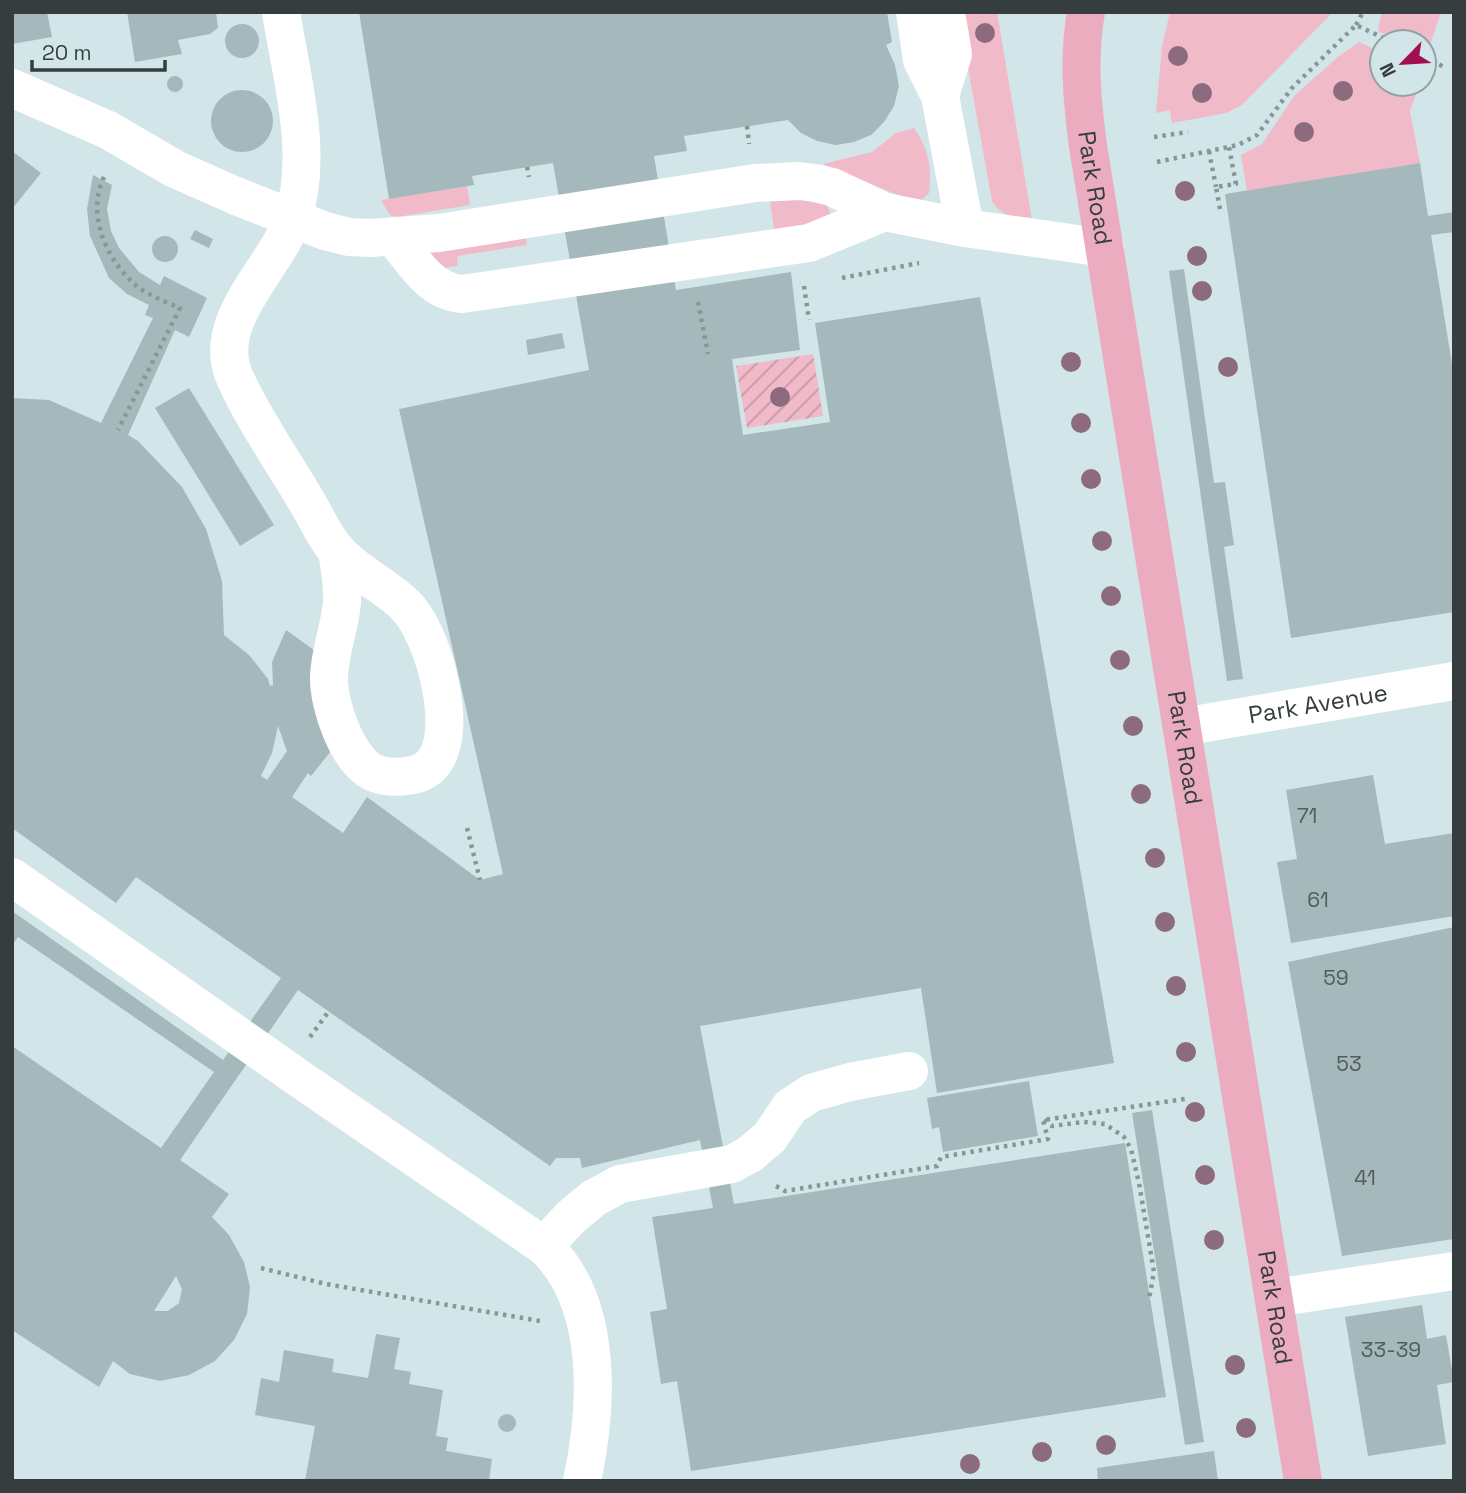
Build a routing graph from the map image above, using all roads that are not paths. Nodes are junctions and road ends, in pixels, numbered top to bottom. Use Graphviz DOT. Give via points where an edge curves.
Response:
graph roads {
  1 [pos="281,12"];
  2 [pos="915,12"];
  3 [pos="946,12"];
  4 [pos="1086,12"];
  5 [pos="12,88"];
  6 [pos="940,96"];
  7 [pos="885,212"];
  8 [pos="293,219"];
  9 [pos="965,228"];
  10 [pos="394,238"];
  11 [pos="1105,248"];
  12 [pos="337,551"];
  13 [pos="1454,681"];
  14 [pos="1182,727"];
  15 [pos="12,877"];
  16 [pos="909,1071"];
  17 [pos="544,1246"];
  18 [pos="1454,1272"];
  19 [pos="1274,1298"];
  20 [pos="582,1481"];
  21 [pos="1303,1481"];
  1 -- 8 [label="street" via="300,141 301,181"];
  2 -- 6 [label="street" via="922,60"];
  3 -- 6 [label="street" via="953,54"];
  4 -- 11 [label="main road, Park Road" via="1080,64 1082,100"];
  5 -- 8 [label="street" via="108,130 174,169"];
  6 -- 9 [label="street"];
  7 -- 9 [label="street"];
  7 -- 10 [label="street" via="832,187 778,181"];
  7 -- 10 [label="street" via="809,243 462,294 449,293 429,280"];
  8 -- 10 [label="street" via="349,237"];
  8 -- 12 [label="street" via="236,318 230,332 229,360 246,399"];
  9 -- 11 [label="street"];
  11 -- 14 [label="main road, Park Road"];
  12 -- 12 [label="street" via="404,603 426,635 445,722 438,756 419,774 376,774 351,751 333,711 329,677 342,601"];
  13 -- 14 [label="street, Park Avenue"];
  14 -- 19 [label="main road, Park Road"];
  15 -- 17 [label="street"];
  16 -- 17 [label="street" via="811,1093 790,1107 770,1137 732,1164 620,1184 594,1198"];
  17 -- 20 [label="street" via="567,1275 591,1349 592,1415"];
  18 -- 19 [label="street"];
  19 -- 21 [label="main road, Park Road"];
}
